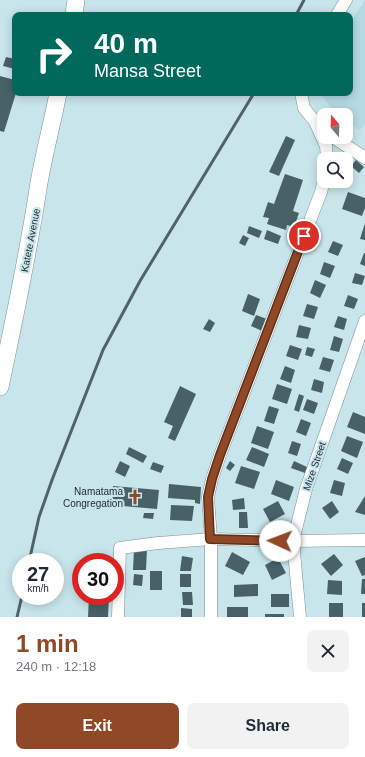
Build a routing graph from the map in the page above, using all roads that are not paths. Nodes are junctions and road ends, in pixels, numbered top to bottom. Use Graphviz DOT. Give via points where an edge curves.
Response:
graph roads {
  1 [pos="76,0"];
  2 [pos="346,0"];
  3 [pos="74,12"];
  4 [pos="339,12"];
  5 [pos="57,96"];
  6 [pos="302,96"];
  7 [pos="317,123"];
  8 [pos="344,144"];
  9 [pos="365,158"];
  10 [pos="322,188"];
  11 [pos="365,321"];
  12 [pos="0,387"];
  13 [pos="210,539"];
  14 [pos="365,540"];
  15 [pos="294,541"];
  16 [pos="118,617"];
  17 [pos="211,617"];
  18 [pos="300,617"];
  1 -- 3 [label="street"];
  2 -- 4 [label="street"];
  5 -- 12 [label="street, Katete Avenue"];
  6 -- 7 [label="street" via="304,108"];
  8 -- 9 [label="street"];
  10 -- 13 [label="street" via="212,479 208,497"];
  11 -- 15 [label="street, Mize Street" via="306,489"];
  13 -- 15 [label="street"];
  13 -- 16 [label="street" via="120,548"];
  13 -- 17 [label="street"];
  14 -- 15 [label="street"];
  15 -- 18 [label="street, Mize Street"];
}
